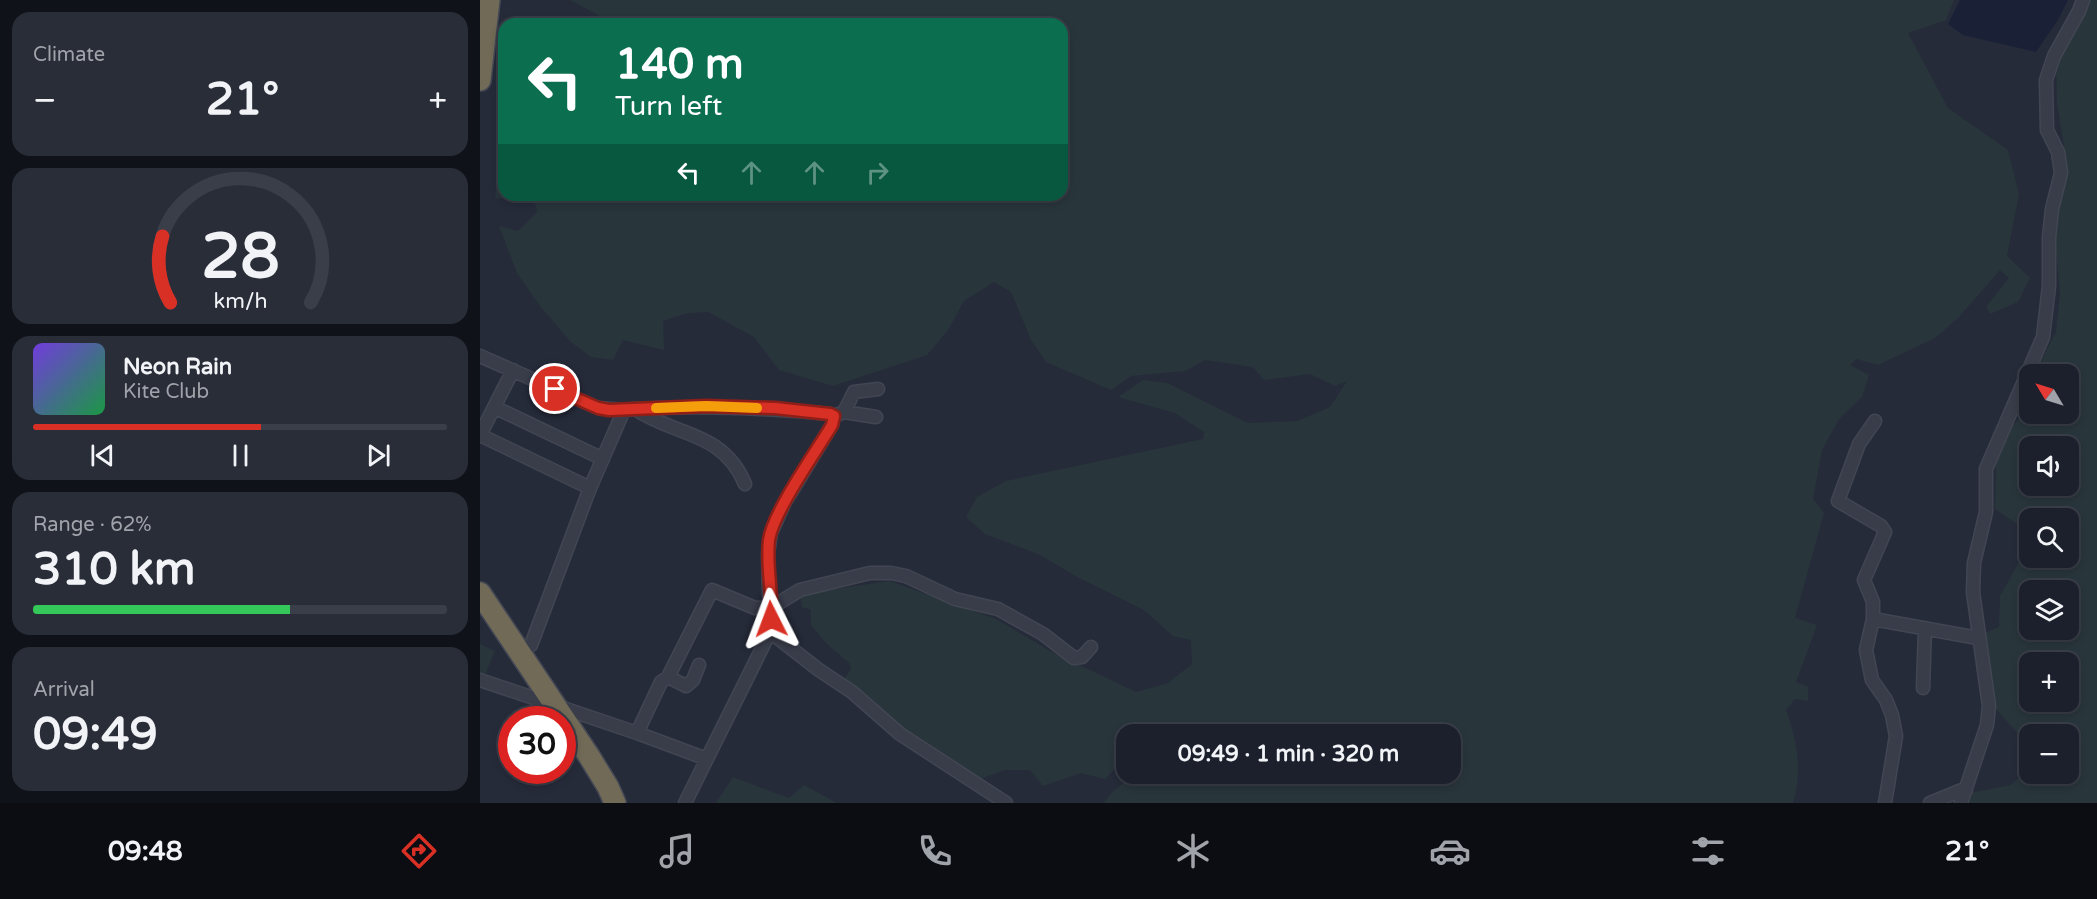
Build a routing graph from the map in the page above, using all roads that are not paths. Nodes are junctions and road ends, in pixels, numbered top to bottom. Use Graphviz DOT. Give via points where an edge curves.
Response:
graph roads {
  1 [pos="489,0"];
  2 [pos="2083,0"];
  3 [pos="480,80"];
  4 [pos="480,356"];
  5 [pos="513,370"];
  6 [pos="878,389"];
  7 [pos="494,407"];
  8 [pos="629,410"];
  9 [pos="839,414"];
  10 [pos="876,417"];
  11 [pos="1875,421"];
  12 [pos="480,435"];
  13 [pos="603,459"];
  14 [pos="745,484"];
  15 [pos="590,488"];
  16 [pos="480,593"];
  17 [pos="772,607"];
  18 [pos="1873,619"];
  19 [pos="1925,628"];
  20 [pos="770,632"];
  21 [pos="1978,638"];
  22 [pos="1091,648"];
  23 [pos="520,653"];
  24 [pos="699,665"];
  25 [pos="668,677"];
  26 [pos="480,680"];
  27 [pos="1923,688"];
  28 [pos="554,705"];
  29 [pos="637,733"];
  30 [pos="707,759"];
  31 [pos="1966,790"];
  32 [pos="615,803"];
  33 [pos="685,803"];
  34 [pos="1006,803"];
  35 [pos="1885,803"];
  36 [pos="1930,803"];
  37 [pos="1961,803"];
  1 -- 3 [label="highway"];
  2 -- 21 [label="street" via="2046,80 2047,130 2058,152 2061,173 2052,209 2047,312 2043,338 1986,469 1986,512 1974,563"];
  4 -- 5 [label="street"];
  5 -- 7 [label="street"];
  5 -- 8 [label="street" via="598,408"];
  6 -- 9 [label="street" via="854,392"];
  7 -- 12 [label="street"];
  7 -- 13 [label="street"];
  8 -- 9 [label="street" via="706,406"];
  8 -- 13 [label="street"];
  8 -- 14 [label="street" via="711,443 727,454"];
  9 -- 10 [label="street"];
  9 -- 17 [label="street" via="785,502 771,533"];
  11 -- 18 [label="street" via="1859,444 1838,501 1885,532 1864,580 1873,602"];
  12 -- 15 [label="street"];
  13 -- 15 [label="street"];
  15 -- 23 [label="street" via="531,645"];
  16 -- 23 [label="highway"];
  17 -- 20 [label="street"];
  17 -- 22 [label="street" via="800,590 870,573 891,573 906,576 948,597 998,609 1043,634 1074,658 1082,657"];
  17 -- 25 [label="street" via="755,608 712,590"];
  18 -- 19 [label="street"];
  18 -- 35 [label="street" via="1866,650 1872,680 1886,700 1896,736"];
  19 -- 21 [label="street"];
  19 -- 27 [label="street"];
  20 -- 30 [label="street"];
  20 -- 34 [label="street" via="852,692 900,734"];
  21 -- 31 [label="street" via="1989,706 1987,725"];
  23 -- 28 [label="highway"];
  24 -- 25 [label="street" via="686,686"];
  25 -- 29 [label="street"];
  26 -- 28 [label="street"];
  28 -- 29 [label="street"];
  28 -- 32 [label="highway"];
  29 -- 30 [label="street"];
  30 -- 33 [label="street"];
  31 -- 36 [label="street"];
  31 -- 37 [label="street"];
}
